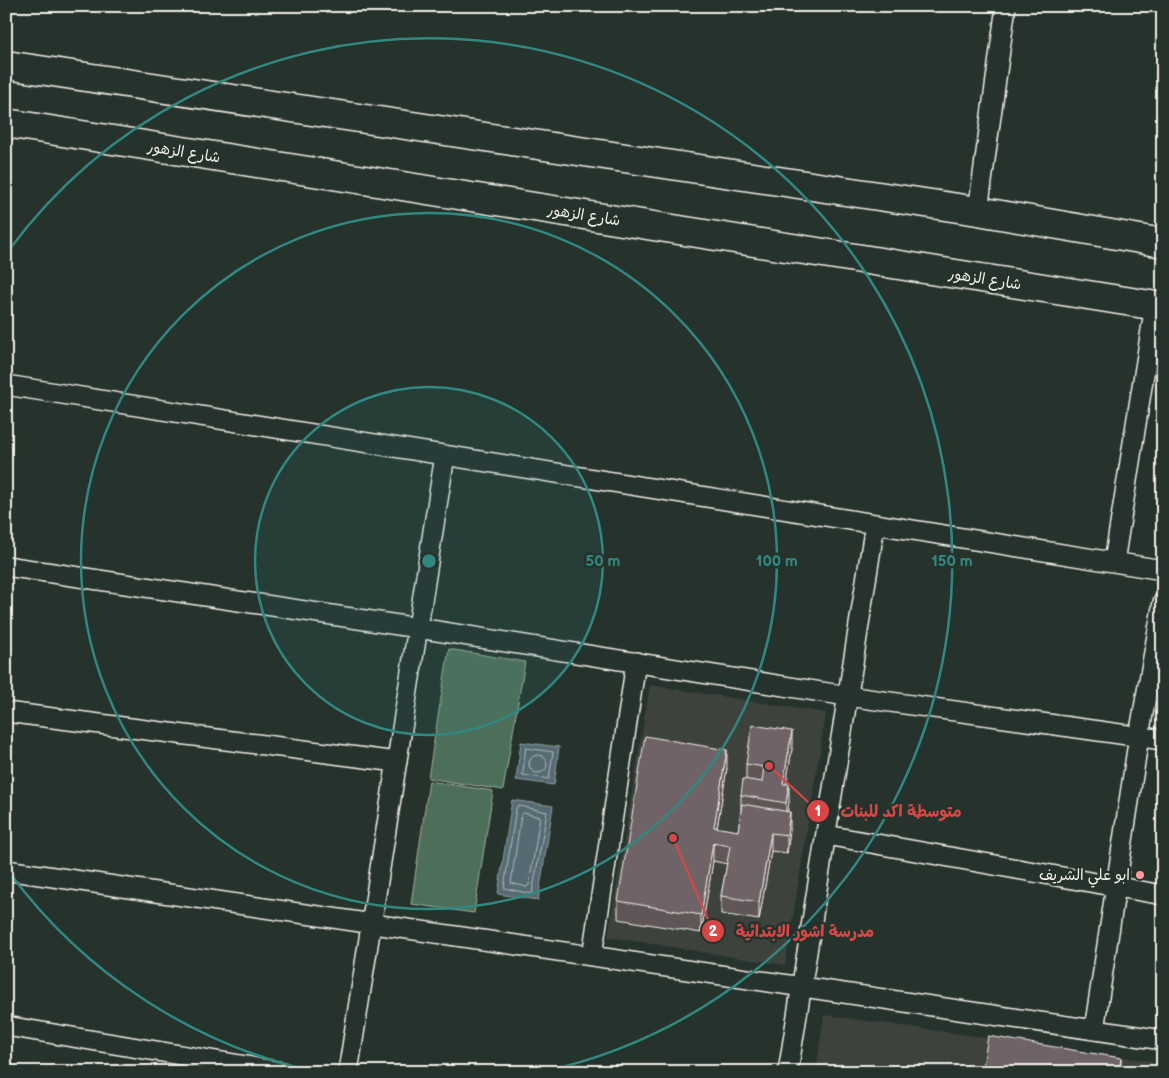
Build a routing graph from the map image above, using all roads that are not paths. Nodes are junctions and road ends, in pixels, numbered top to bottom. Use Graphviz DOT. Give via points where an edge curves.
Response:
graph roads {
  1 [pos="1006,6"];
  2 [pos="6,66"];
  3 [pos="6,124"];
  4 [pos="978,211"];
  5 [pos="1163,243"];
  6 [pos="1159,306"];
  7 [pos="6,385"];
  8 [pos="445,455"];
  9 [pos="875,524"];
  10 [pos="1114,562"];
  11 [pos="6,566"];
  12 [pos="1163,570"];
  13 [pos="1163,602"];
  14 [pos="418,628"];
  15 [pos="636,662"];
  16 [pos="847,696"];
  17 [pos="6,712"];
  18 [pos="1139,736"];
  19 [pos="1163,740"];
  20 [pos="397,762"];
  21 [pos="826,835"];
  22 [pos="6,870"];
  23 [pos="1116,888"];
  24 [pos="1163,895"];
  25 [pos="372,924"];
  26 [pos="592,956"];
  27 [pos="802,987"];
  28 [pos="6,1026"];
  29 [pos="1094,1030"];
  30 [pos="1163,1040"];
  31 [pos="282,1072"];
  32 [pos="348,1072"];
  33 [pos="788,1072"];
  1 -- 4 [label="street"];
  2 -- 4 [label="main road"];
  3 -- 6 [label="main road, شارع الزهور"];
  4 -- 5 [label="main road"];
  6 -- 10 [label="street"];
  7 -- 8 [label="street"];
  8 -- 9 [label="street"];
  8 -- 14 [label="street"];
  9 -- 10 [label="street"];
  9 -- 16 [label="street"];
  10 -- 12 [label="street"];
  11 -- 14 [label="street"];
  13 -- 18 [label="street"];
  14 -- 15 [label="street"];
  14 -- 20 [label="street"];
  15 -- 16 [label="street"];
  15 -- 26 [label="street"];
  16 -- 18 [label="street"];
  16 -- 21 [label="street"];
  17 -- 20 [label="street"];
  18 -- 19 [label="street"];
  18 -- 23 [label="street"];
  20 -- 25 [label="street"];
  21 -- 23 [label="street"];
  21 -- 27 [label="street"];
  22 -- 25 [label="street"];
  23 -- 24 [label="street"];
  23 -- 29 [label="street"];
  25 -- 26 [label="street"];
  25 -- 32 [label="street"];
  26 -- 27 [label="street"];
  27 -- 29 [label="street"];
  27 -- 33 [label="street"];
  28 -- 31 [label="street"];
  29 -- 30 [label="street"];
}
